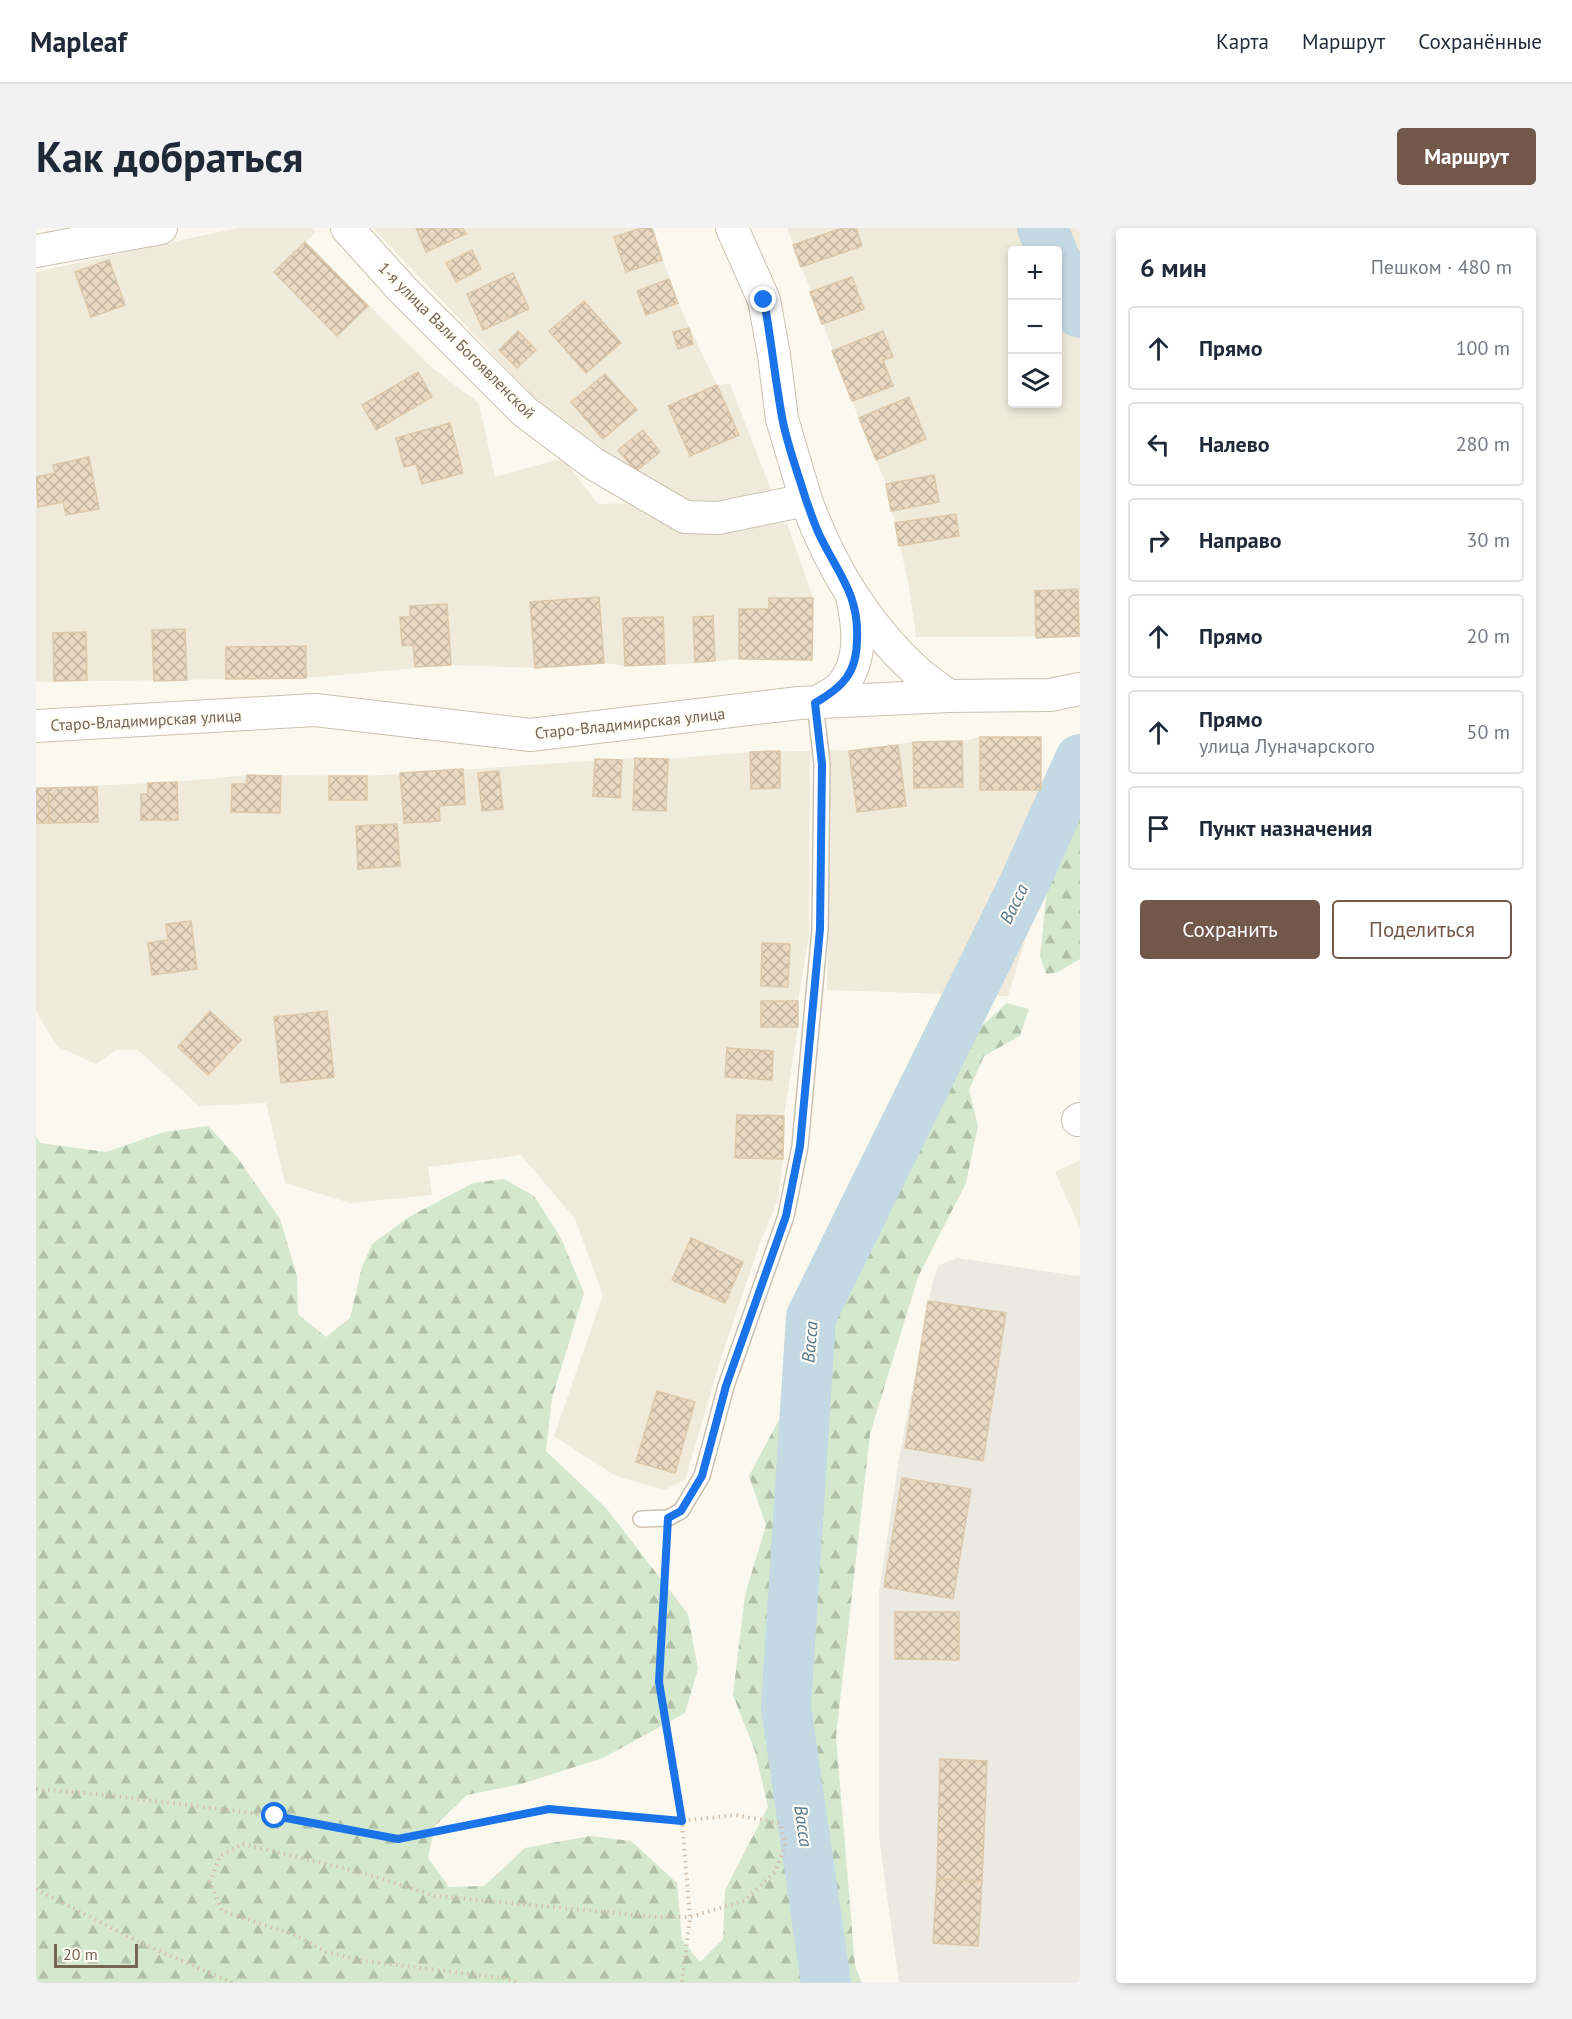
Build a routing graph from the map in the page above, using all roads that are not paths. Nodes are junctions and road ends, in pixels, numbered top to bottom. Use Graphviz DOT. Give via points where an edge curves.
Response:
graph roads {
  1 [pos="161,228"];
  2 [pos="347,228"];
  3 [pos="732,228"];
  4 [pos="36,251"];
  5 [pos="806,500"];
  6 [pos="851,593"];
  7 [pos="1080,689"];
  8 [pos="949,696"];
  9 [pos="815,703"];
  10 [pos="36,726"];
  11 [pos="641,1519"];
  1 -- 4 [label="street"];
  2 -- 5 [label="street, 1-я улица Вали Богоявленской" via="525,412 594,464 685,517 718,518"];
  3 -- 5 [label="street" via="764,300 782,419"];
  5 -- 6 [label="street" via="820,537"];
  6 -- 8 [label="street" via="916,671"];
  6 -- 9 [label="street" via="856,616 856,659 838,689"];
  7 -- 8 [label="street, Старо-Владимирская улица" via="1050,695"];
  8 -- 9 [label="street, Старо-Владимирская улица"];
  9 -- 10 [label="street, Старо-Владимирская улица" via="530,735 315,710"];
  9 -- 11 [label="lane" via="822,764 820,929 800,1146 786,1216 726,1386 702,1476 681,1511 668,1518"];
}
